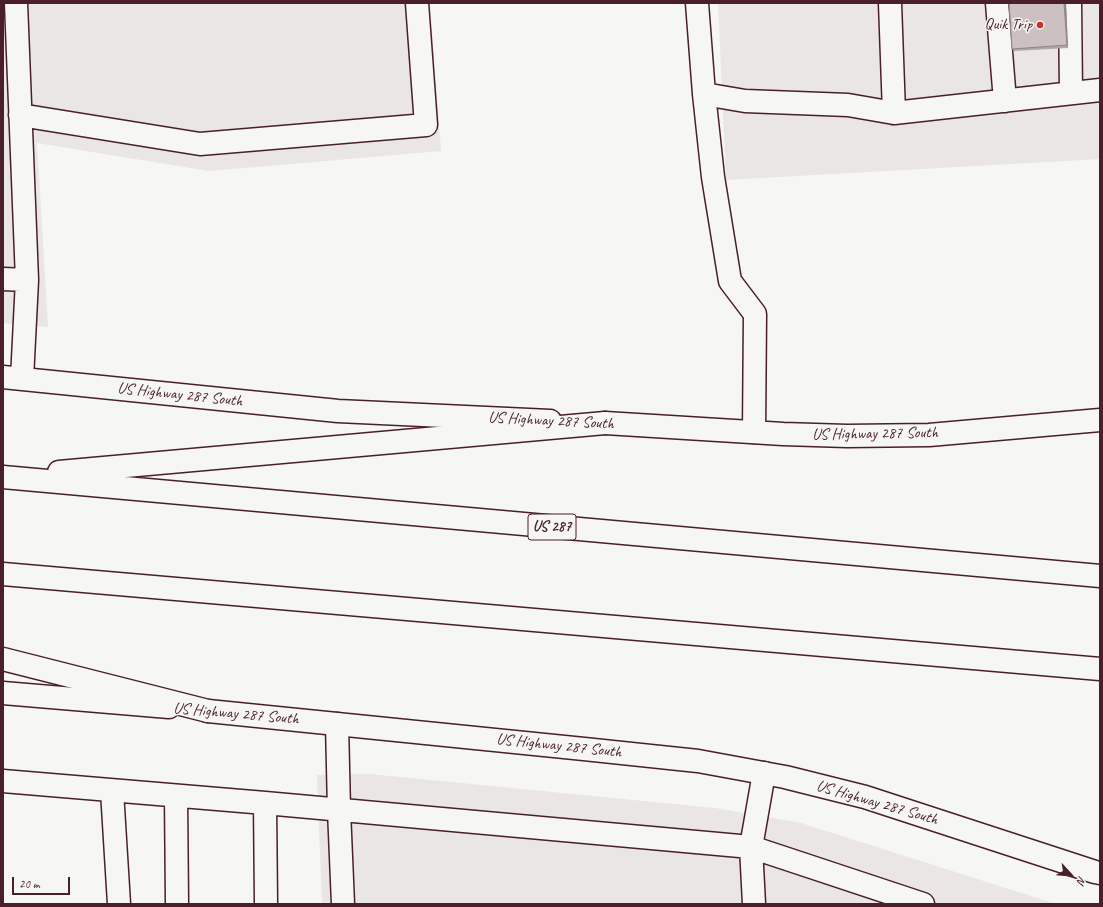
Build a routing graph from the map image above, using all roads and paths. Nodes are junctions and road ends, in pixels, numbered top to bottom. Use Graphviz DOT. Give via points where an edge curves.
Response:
graph roads {
  1 [pos="16,3"];
  2 [pos="417,3"];
  3 [pos="697,3"];
  4 [pos="890,3"];
  5 [pos="997,3"];
  6 [pos="1070,3"];
  7 [pos="1100,90"];
  8 [pos="1071,93"];
  9 [pos="704,94"];
  10 [pos="1005,101"];
  11 [pos="894,113"];
  12 [pos="20,115"];
  13 [pos="3,279"];
  14 [pos="27,280"];
  15 [pos="12,378"];
  16 [pos="1100,405"];
  17 [pos="1100,420"];
  18 [pos="1072,422"];
  19 [pos="605,423"];
  20 [pos="754,432"];
  21 [pos="3,477"];
  22 [pos="3,574"];
  23 [pos="1100,576"];
  24 [pos="3,659"];
  25 [pos="1100,669"];
  26 [pos="3,693"];
  27 [pos="208,711"];
  28 [pos="337,724"];
  29 [pos="764,773"];
  30 [pos="3,781"];
  31 [pos="112,791"];
  32 [pos="176,796"];
  33 [pos="265,803"];
  34 [pos="339,810"];
  35 [pos="751,847"];
  36 [pos="1098,874"];
  37 [pos="119,904"];
  38 [pos="177,904"];
  39 [pos="266,904"];
  40 [pos="344,904"];
  41 [pos="754,904"];
  42 [pos="924,904"];
  1 -- 12 [label="main road"];
  2 -- 12 [label="main road" via="426,125 200,144"];
  3 -- 9 [label="main road"];
  4 -- 11 [label="main road"];
  5 -- 10 [label="main road"];
  6 -- 8 [label="main road"];
  7 -- 8 [label="main road"];
  8 -- 10 [label="main road"];
  9 -- 11 [label="main road" via="745,101 848,105"];
  9 -- 20 [label="main road" via="713,178 730,281 755,314"];
  10 -- 11 [label="main road"];
  12 -- 14 [label="main road"];
  13 -- 14 [label="main road"];
  14 -- 15 [label="main road"];
  15 -- 19 [label="main road, US Highway 287 South" via="338,412"];
  16 -- 18 [label="main road"];
  17 -- 18 [label="main road, US Highway 287 South"];
  18 -- 20 [label="main road, US Highway 287 South" via="929,435 847,436"];
  19 -- 20 [label="main road, US Highway 287 South"];
  19 -- 21 [label="main road"];
  21 -- 23 [label="main road, US 287"];
  22 -- 25 [label="main road"];
  24 -- 27 [label="main road"];
  26 -- 27 [label="main road, US Highway 287 South"];
  27 -- 28 [label="main road, US Highway 287 South"];
  28 -- 29 [label="main road, US Highway 287 South" via="690,760"];
  28 -- 34 [label="main road"];
  29 -- 35 [label="main road"];
  29 -- 36 [label="main road, US Highway 287 South" via="865,797"];
  30 -- 31 [label="main road"];
  31 -- 32 [label="main road"];
  31 -- 37 [label="main road"];
  32 -- 33 [label="main road"];
  32 -- 38 [label="main road"];
  33 -- 34 [label="main road"];
  33 -- 39 [label="main road"];
  34 -- 35 [label="main road"];
  34 -- 40 [label="main road"];
  35 -- 41 [label="main road"];
  35 -- 42 [label="main road"];
}
